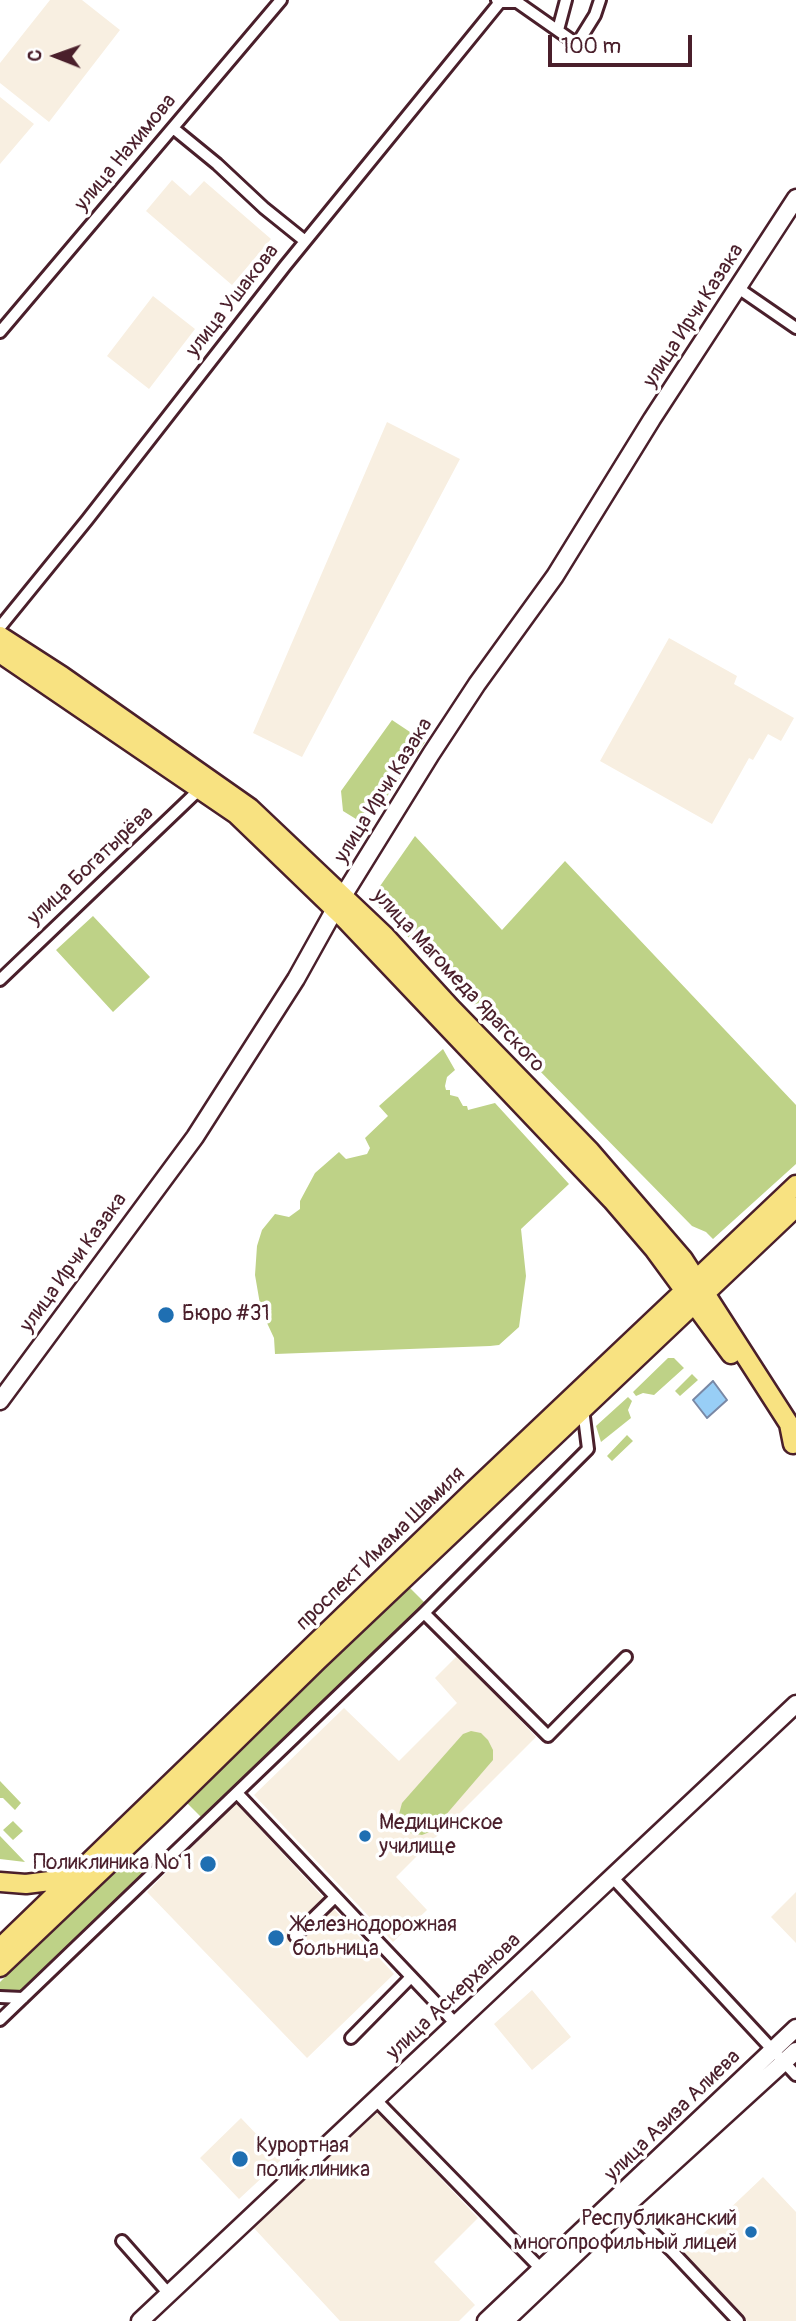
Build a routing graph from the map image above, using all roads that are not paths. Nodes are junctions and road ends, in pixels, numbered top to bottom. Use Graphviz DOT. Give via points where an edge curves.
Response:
graph roads {
  1 [pos="281,0"];
  2 [pos="566,0"];
  3 [pos="600,0"];
  4 [pos="498,1"];
  5 [pos="558,30"];
  6 [pos="173,128"];
  7 [pos="796,198"];
  8 [pos="305,241"];
  9 [pos="738,288"];
  10 [pos="796,328"];
  11 [pos="0,332"];
  12 [pos="0,627"];
  13 [pos="0,636"];
  14 [pos="0,653"];
  15 [pos="205,785"];
  16 [pos="339,902"];
  17 [pos="0,980"];
  18 [pos="796,1185"];
  19 [pos="796,1207"];
  20 [pos="695,1292"];
  21 [pos="0,1401"];
  22 [pos="583,1409"];
  23 [pos="794,1447"];
  24 [pos="424,1613"];
  25 [pos="626,1657"];
  26 [pos="796,1704"];
  27 [pos="237,1793"];
  28 [pos="93,1857"];
  29 [pos="612,1877"];
  30 [pos="0,1882"];
  31 [pos="335,1896"];
  32 [pos="295,1936"];
  33 [pos="0,1948"];
  34 [pos="0,1967"];
  35 [pos="411,1977"];
  36 [pos="0,1997"];
  37 [pos="25,1997"];
  38 [pos="0,2020"];
  39 [pos="456,2024"];
  40 [pos="796,2028"];
  41 [pos="351,2038"];
  42 [pos="773,2050"];
  43 [pos="790,2057"];
  44 [pos="796,2075"];
  45 [pos="376,2100"];
  46 [pos="625,2207"];
  47 [pos="122,2241"];
  48 [pos="546,2275"];
  49 [pos="169,2294"];
  50 [pos="140,2321"];
  51 [pos="486,2321"];
  52 [pos="505,2321"];
  53 [pos="738,2321"];
  1 -- 6 [label="street, улица Нахимова"];
  2 -- 5 [label="street"];
  3 -- 5 [label="street" via="577,44"];
  4 -- 5 [label="street" via="517,2"];
  4 -- 8 [label="street, улица Ушакова"];
  6 -- 8 [label="street"];
  6 -- 11 [label="street, улица Нахимова"];
  7 -- 9 [label="main road, улица Ирчи Казака"];
  8 -- 12 [label="street, улица Ушакова"];
  9 -- 10 [label="street"];
  9 -- 16 [label="main road, улица Ирчи Казака"];
  13 -- 15 [label="main road, улица Магомеда Ярагского" via="62,676"];
  14 -- 15 [label="main road, улица Магомеда Ярагского"];
  15 -- 16 [label="main road, улица Магомеда Ярагского" via="250,808 323,878"];
  15 -- 17 [label="street, улица Богатырёва"];
  16 -- 20 [label="main road, улица Магомеда Ярагского" via="590,1151 666,1238"];
  16 -- 21 [label="main road, улица Ирчи Казака" via="195,1137"];
  18 -- 20 [label="main road, проспект Имама Шамиля"];
  19 -- 20 [label="main road, проспект Имама Шамиля"];
  20 -- 22 [label="main road, проспект Имама Шамиля"];
  20 -- 23 [label="main road, улица Магомеда Ярагского"];
  20 -- 28 [label="main road, проспект Имама Шамиля" via="473,1491"];
  22 -- 24 [label="street" via="588,1449"];
  22 -- 34 [label="main road, проспект Имама Шамиля"];
  24 -- 25 [label="street" via="548,1736"];
  24 -- 27 [label="street"];
  26 -- 29 [label="main road, улица Аскерханова"];
  27 -- 31 [label="street"];
  27 -- 37 [label="street"];
  28 -- 30 [label="main road" via="58,1880"];
  28 -- 33 [label="main road, проспект Имама Шамиля"];
  29 -- 39 [label="main road, улица Аскерханова"];
  29 -- 42 [label="street"];
  31 -- 32 [label="street"];
  31 -- 35 [label="street"];
  35 -- 39 [label="street"];
  35 -- 41 [label="street"];
  36 -- 37 [label="street"];
  37 -- 38 [label="street"];
  39 -- 45 [label="main road, улица Аскерханова"];
  40 -- 42 [label="main road, улица Азиза Алиева"];
  42 -- 43 [label="street"];
  42 -- 48 [label="main road, улица Азиза Алиева"];
  43 -- 44 [label="street"];
  43 -- 46 [label="main road, улица Азиза Алиева"];
  45 -- 48 [label="street"];
  45 -- 49 [label="main road, улица Аскерханова"];
  46 -- 48 [label="main road, улица Азиза Алиева"];
  46 -- 53 [label="street"];
  47 -- 49 [label="street"];
  48 -- 51 [label="main road, улица Азиза Алиева"];
  48 -- 52 [label="main road, улица Азиза Алиева"];
  49 -- 50 [label="main road, улица Аскерханова"];
}
